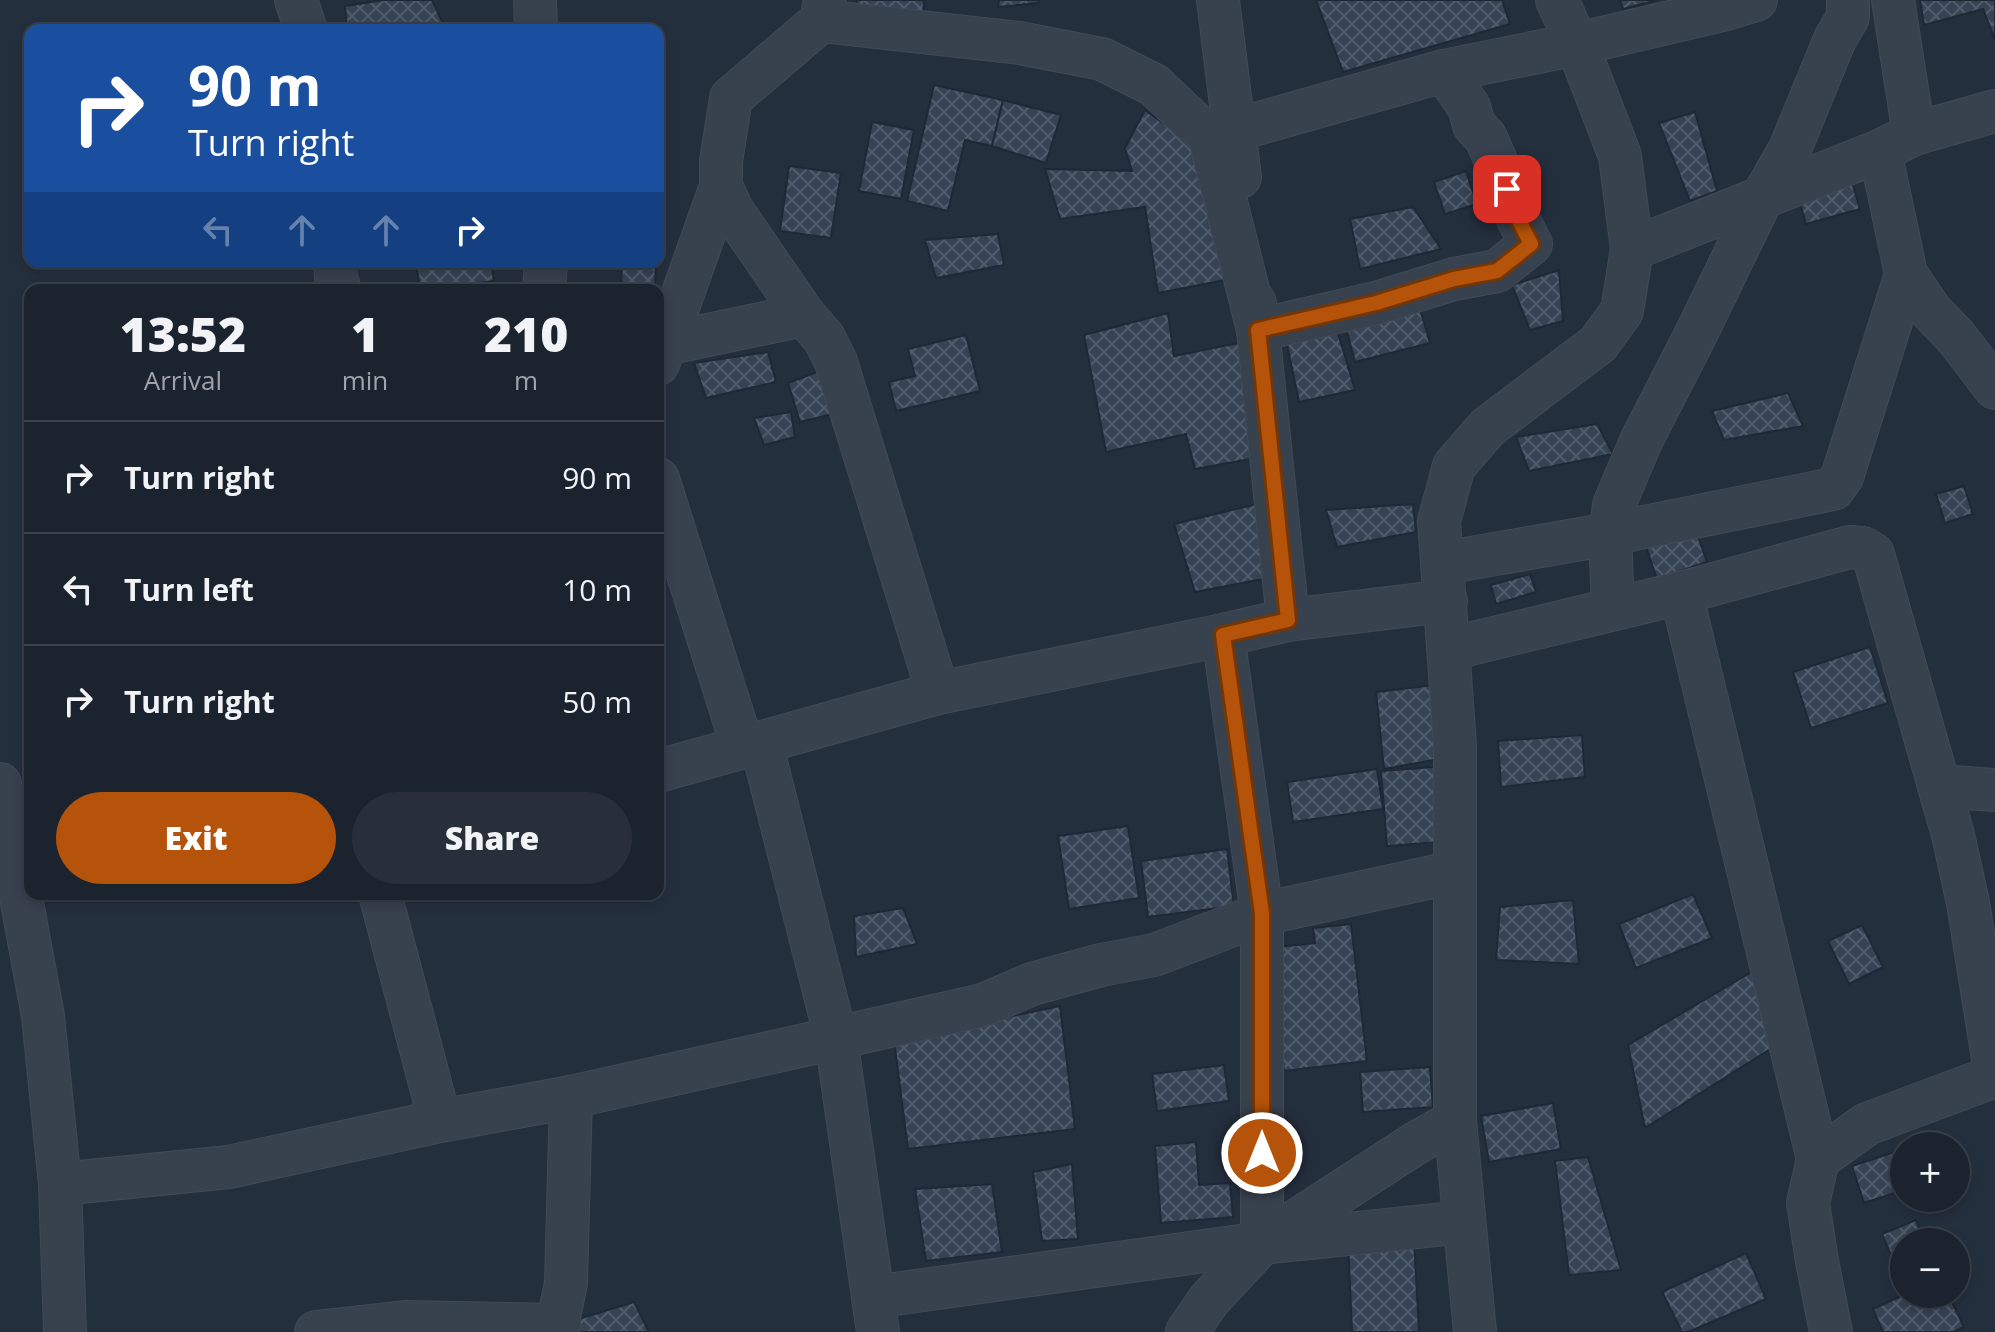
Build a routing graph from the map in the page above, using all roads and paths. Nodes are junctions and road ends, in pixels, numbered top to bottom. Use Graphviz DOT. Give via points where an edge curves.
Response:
graph roads {
  1 [pos="296,0"];
  2 [pos="535,0"];
  3 [pos="1218,0"];
  4 [pos="1557,0"];
  5 [pos="1848,0"];
  6 [pos="1893,0"];
  7 [pos="1735,3"];
  8 [pos="823,11"];
  9 [pos="304,24"];
  10 [pos="536,24"];
  11 [pos="1577,44"];
  12 [pos="1444,71"];
  13 [pos="1995,111"];
  14 [pos="1222,134"];
  15 [pos="1897,143"];
  16 [pos="721,186"];
  17 [pos="1762,198"];
  18 [pos="1632,249"];
  19 [pos="1906,274"];
  20 [pos="804,315"];
  21 [pos="1258,330"];
  22 [pos="664,348"];
  23 [pos="664,353"];
  24 [pos="1995,388"];
  25 [pos="664,496"];
  26 [pos="1610,534"];
  27 [pos="1444,582"];
  28 [pos="1681,593"];
  29 [pos="1613,609"];
  30 [pos="1288,620"];
  31 [pos="1223,635"];
  32 [pos="1449,649"];
  33 [pos="938,693"];
  34 [pos="752,745"];
  35 [pos="664,769"];
  36 [pos="0,784"];
  37 [pos="1939,786"];
  38 [pos="1995,790"];
  39 [pos="20,845"];
  40 [pos="1455,872"];
  41 [pos="24,875"];
  42 [pos="27,900"];
  43 [pos="382,900"];
  44 [pos="1262,914"];
  45 [pos="836,1038"];
  46 [pos="1995,1074"];
  47 [pos="571,1097"];
  48 [pos="440,1121"];
  49 [pos="1455,1121"];
  50 [pos="1818,1159"];
  51 [pos="60,1184"];
  52 [pos="1464,1222"];
  53 [pos="1262,1243"];
  54 [pos="875,1314"];
  55 [pos="558,1328"];
  56 [pos="65,1332"];
  57 [pos="316,1332"];
  58 [pos="1187,1332"];
  59 [pos="1475,1332"];
  60 [pos="1831,1332"];
  1 -- 9 [label="street"];
  2 -- 10 [label="street"];
  3 -- 14 [label="street"];
  4 -- 11 [label="street"];
  5 -- 17 [label="street" via="1848,17 1790,149"];
  6 -- 15 [label="street"];
  7 -- 11 [label="street"];
  8 -- 14 [label="street" via="1102,59 1154,85"];
  8 -- 16 [label="street" via="731,98"];
  11 -- 12 [label="street"];
  11 -- 18 [label="street" via="1620,156"];
  12 -- 14 [label="street"];
  12 -- 21 [label="street" via="1486,138 1531,244 1497,271"];
  13 -- 15 [label="street"];
  14 -- 21 [label="street"];
  15 -- 17 [label="street"];
  15 -- 19 [label="street"];
  16 -- 20 [label="street"];
  16 -- 22 [label="street"];
  17 -- 18 [label="street"];
  17 -- 26 [label="street" via="1641,441 1614,505"];
  18 -- 27 [label="street" via="1622,311 1598,344 1488,427 1454,466 1439,521"];
  19 -- 24 [label="street"];
  19 -- 26 [label="street" via="1842,477 1833,489"];
  20 -- 23 [label="street"];
  20 -- 33 [label="street" via="836,362"];
  21 -- 30 [label="street"];
  25 -- 34 [label="street"];
  26 -- 27 [label="street"];
  26 -- 29 [label="street"];
  27 -- 30 [label="street"];
  27 -- 32 [label="street"];
  28 -- 29 [label="street"];
  28 -- 37 [label="street" via="1850,547 1873,554"];
  28 -- 50 [label="street"];
  29 -- 32 [label="street"];
  30 -- 31 [label="street"];
  31 -- 33 [label="street"];
  31 -- 44 [label="street"];
  32 -- 40 [label="street"];
  33 -- 34 [label="street"];
  34 -- 35 [label="street"];
  34 -- 45 [label="street"];
  36 -- 39 [label="street"];
  37 -- 38 [label="street"];
  37 -- 46 [label="street" via="1968,903"];
  39 -- 41 [label="street"];
  40 -- 44 [label="street"];
  40 -- 49 [label="street"];
  42 -- 51 [label="street"];
  43 -- 48 [label="street"];
  44 -- 45 [label="street" via="1154,955 1062,974 983,1005"];
  44 -- 53 [label="street"];
  45 -- 47 [label="street"];
  45 -- 54 [label="street"];
  46 -- 50 [label="street" via="1867,1124"];
  47 -- 48 [label="street"];
  47 -- 55 [label="street" via="566,1283"];
  48 -- 51 [label="street" via="229,1167"];
  49 -- 52 [label="street"];
  49 -- 53 [label="street"];
  50 -- 60 [label="street" via="1808,1203"];
  51 -- 56 [label="street"];
  52 -- 53 [label="street"];
  52 -- 59 [label="street"];
  53 -- 54 [label="street"];
  53 -- 58 [label="street"];
  55 -- 57 [label="street" via="405,1322"];
}
